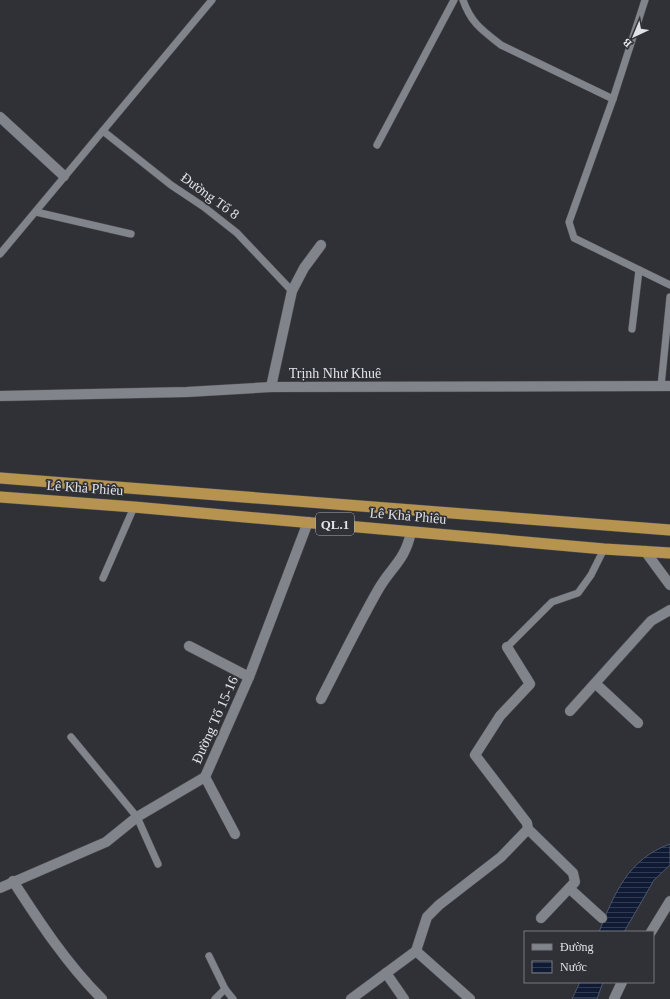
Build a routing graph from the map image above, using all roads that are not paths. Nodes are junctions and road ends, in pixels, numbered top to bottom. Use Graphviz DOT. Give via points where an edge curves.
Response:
graph roads {
  1 [pos="212,0"];
  2 [pos="454,0"];
  3 [pos="463,0"];
  4 [pos="645,0"];
  5 [pos="613,99"];
  6 [pos="0,117"];
  7 [pos="103,131"];
  8 [pos="377,145"];
  9 [pos="64,176"];
  10 [pos="36,212"];
  11 [pos="131,234"];
  12 [pos="322,245"];
  13 [pos="0,254"];
  14 [pos="639,270"];
  15 [pos="670,285"];
  16 [pos="292,291"];
  17 [pos="670,296"];
  18 [pos="632,329"];
  19 [pos="665,386"];
  20 [pos="271,387"];
  21 [pos="0,396"];
  22 [pos="0,478"];
  23 [pos="0,497"];
  24 [pos="134,507"];
  25 [pos="308,522"];
  26 [pos="670,530"];
  27 [pos="411,532"];
  28 [pos="604,549"];
  29 [pos="645,551"];
  30 [pos="670,552"];
  31 [pos="103,578"];
  32 [pos="670,585"];
  33 [pos="670,610"];
  34 [pos="189,646"];
  35 [pos="508,647"];
  36 [pos="249,678"];
  37 [pos="596,684"];
  38 [pos="321,699"];
  39 [pos="570,711"];
  40 [pos="638,723"];
  41 [pos="72,737"];
  42 [pos="205,777"];
  43 [pos="137,817"];
  44 [pos="528,829"];
  45 [pos="235,834"];
  46 [pos="158,864"];
  47 [pos="13,882"];
  48 [pos="0,888"];
  49 [pos="570,889"];
  50 [pos="670,901"];
  51 [pos="541,918"];
  52 [pos="602,918"];
  53 [pos="652,931"];
  54 [pos="416,951"];
  55 [pos="209,956"];
  56 [pos="386,973"];
  57 [pos="622,983"];
  58 [pos="225,989"];
  59 [pos="102,999"];
  60 [pos="215,999"];
  61 [pos="233,999"];
  62 [pos="351,999"];
  63 [pos="404,999"];
  64 [pos="470,999"];
  65 [pos="614,999"];
  1 -- 7 [label="lane"];
  2 -- 8 [label="lane"];
  3 -- 5 [label="lane" via="469,15 501,44"];
  4 -- 5 [label="lane"];
  5 -- 14 [label="lane" via="568,222 574,238"];
  6 -- 9 [label="street"];
  7 -- 9 [label="lane"];
  7 -- 16 [label="lane, Đường Tổ 8" via="237,233"];
  9 -- 10 [label="lane"];
  10 -- 11 [label="lane"];
  10 -- 13 [label="lane"];
  12 -- 16 [label="street" via="304,268"];
  14 -- 15 [label="lane"];
  14 -- 18 [label="lane"];
  16 -- 20 [label="street"];
  17 -- 19 [label="lane"];
  19 -- 20 [label="street, Trịnh Như Khuê"];
  20 -- 21 [label="street, Trịnh Như Khuê" via="187,392"];
  22 -- 26 [label="highway, Lê Khả Phiêu / QL.1"];
  23 -- 24 [label="highway, Lê Khả Phiêu / QL.1"];
  24 -- 25 [label="highway, Lê Khả Phiêu / QL.1"];
  24 -- 31 [label="lane"];
  25 -- 27 [label="highway, Lê Khả Phiêu / QL.1"];
  25 -- 36 [label="street, Đường Tổ 15-16"];
  27 -- 28 [label="highway, Lê Khả Phiêu / QL.1"];
  27 -- 38 [label="street" via="401,560 379,588"];
  28 -- 29 [label="highway, Lê Khả Phiêu / QL.1"];
  28 -- 35 [label="lane" via="591,575 578,593 552,602"];
  29 -- 30 [label="highway, Lê Khả Phiêu / QL.1"];
  29 -- 32 [label="street"];
  33 -- 37 [label="street" via="651,622"];
  34 -- 36 [label="street"];
  35 -- 44 [label="street" via="530,684 500,716 475,755 527,823"];
  36 -- 42 [label="street, Đường Tổ 15-16"];
  37 -- 39 [label="street"];
  37 -- 40 [label="street"];
  41 -- 43 [label="lane"];
  42 -- 43 [label="street, Đường Tổ 15-16"];
  42 -- 45 [label="street"];
  43 -- 46 [label="lane"];
  43 -- 47 [label="street, Đường Tổ 15-16" via="106,842"];
  44 -- 49 [label="street" via="573,874 575,882"];
  44 -- 54 [label="street" via="501,857 427,917"];
  47 -- 48 [label="street, Đường Tổ 15-16"];
  47 -- 59 [label="street" via="44,930"];
  49 -- 51 [label="street"];
  49 -- 52 [label="street"];
  50 -- 53 [label="street"];
  54 -- 56 [label="street"];
  54 -- 64 [label="street"];
  55 -- 58 [label="lane"];
  56 -- 62 [label="street"];
  56 -- 63 [label="street"];
  57 -- 65 [label="street"];
  58 -- 60 [label="lane"];
  58 -- 61 [label="lane"];
}
